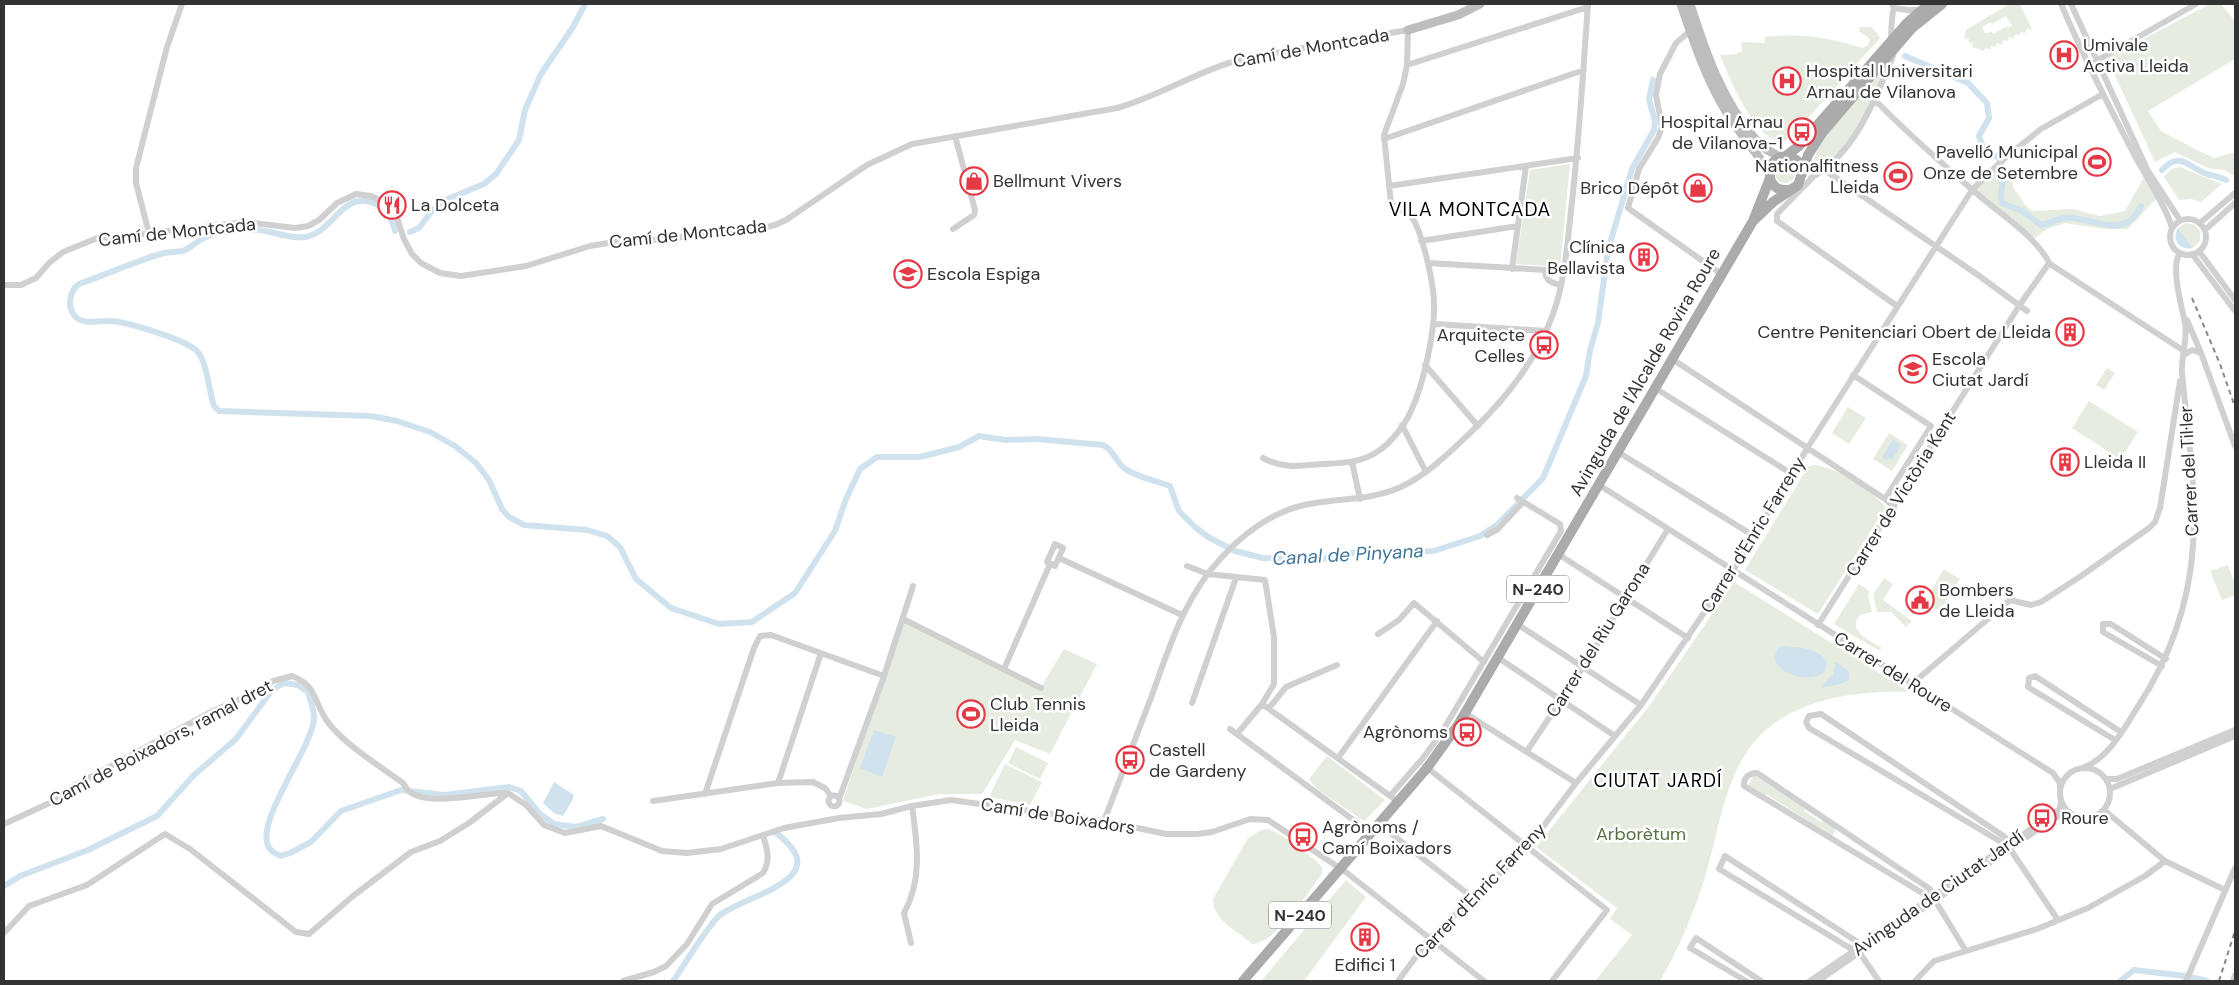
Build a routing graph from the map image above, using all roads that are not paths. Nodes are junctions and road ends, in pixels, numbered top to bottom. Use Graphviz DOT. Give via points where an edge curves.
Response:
graph roads {
  1 [pos="182,4"];
  2 [pos="1480,4"];
  3 [pos="1681,4"];
  4 [pos="1690,4"];
  5 [pos="1942,4"];
  6 [pos="2061,4"];
  7 [pos="2071,4"];
  8 [pos="2196,4"];
  9 [pos="1588,5"];
  10 [pos="1893,6"];
  11 [pos="1925,7"];
  12 [pos="1408,30"];
  13 [pos="1690,31"];
  14 [pos="1893,46"];
  15 [pos="2096,61"];
  16 [pos="1407,65"];
  17 [pos="1584,70"];
  18 [pos="2103,94"];
  19 [pos="1873,102"];
  20 [pos="955,136"];
  21 [pos="1384,139"];
  22 [pos="1578,158"];
  23 [pos="1787,158"];
  24 [pos="1806,163"];
  25 [pos="1526,166"];
  26 [pos="1822,170"];
  27 [pos="1802,175"];
  28 [pos="1769,176"];
  29 [pos="1814,176"];
  30 [pos="1389,186"];
  31 [pos="1794,187"];
  32 [pos="1972,190"];
  33 [pos="2235,193"];
  34 [pos="2235,203"];
  35 [pos="2180,220"];
  36 [pos="1752,221"];
  37 [pos="2200,223"];
  38 [pos="1518,226"];
  39 [pos="2172,228"];
  40 [pos="953,229"];
  41 [pos="2205,230"];
  42 [pos="149,232"];
  43 [pos="1421,241"];
  44 [pos="1936,246"];
  45 [pos="2199,251"];
  46 [pos="2180,253"];
  47 [pos="2192,254"];
  48 [pos="1428,263"];
  49 [pos="2050,264"];
  50 [pos="1512,269"];
  51 [pos="1545,270"];
  52 [pos="1564,271"];
  53 [pos="1721,274"];
  54 [pos="4,285"];
  55 [pos="1561,285"];
  56 [pos="2235,300"];
  57 [pos="1897,306"];
  58 [pos="2019,306"];
  59 [pos="2026,311"];
  60 [pos="2235,311"];
  61 [pos="2182,312"];
  62 [pos="1434,324"];
  63 [pos="1546,331"];
  64 [pos="2164,337"];
  65 [pos="2186,339"];
  66 [pos="2184,353"];
  67 [pos="2201,353"];
  68 [pos="1672,359"];
  69 [pos="1425,365"];
  70 [pos="2182,367"];
  71 [pos="1853,376"];
  72 [pos="1655,388"];
  73 [pos="1402,425"];
  74 [pos="1478,426"];
  75 [pos="2235,446"];
  76 [pos="1808,447"];
  77 [pos="1618,452"];
  78 [pos="1263,458"];
  79 [pos="1352,462"];
  80 [pos="1426,472"];
  81 [pos="1792,474"];
  82 [pos="1599,485"];
  83 [pos="1360,499"];
  84 [pos="1885,499"];
  85 [pos="1894,507"];
  86 [pos="1668,529"];
  87 [pos="1487,535"];
  88 [pos="1754,536"];
  89 [pos="1555,551"];
  90 [pos="1059,558"];
  91 [pos="1050,564"];
  92 [pos="1186,566"];
  93 [pos="1733,570"];
  94 [pos="1208,574"];
  95 [pos="1236,578"];
  96 [pos="913,586"];
  97 [pos="1625,598"];
  98 [pos="1182,615"];
  99 [pos="903,620"];
  100 [pos="1437,621"];
  101 [pos="1517,624"];
  102 [pos="1818,625"];
  103 [pos="1378,634"];
  104 [pos="1688,638"];
  105 [pos="821,653"];
  106 [pos="1497,658"];
  107 [pos="2166,659"];
  108 [pos="1484,662"];
  109 [pos="1337,665"];
  110 [pos="2162,666"];
  111 [pos="1583,667"];
  112 [pos="1004,669"];
  113 [pos="1489,672"];
  114 [pos="884,676"];
  115 [pos="1471,684"];
  116 [pos="1912,684"];
  117 [pos="1041,688"];
  118 [pos="1561,700"];
  119 [pos="1192,703"];
  120 [pos="1262,704"];
  121 [pos="1642,705"];
  122 [pos="1269,708"];
  123 [pos="1465,713"];
  124 [pos="1230,729"];
  125 [pos="2235,730"];
  126 [pos="2121,732"];
  127 [pos="1237,734"];
  128 [pos="1616,736"];
  129 [pos="2235,736"];
  130 [pos="2115,740"];
  131 [pos="1527,751"];
  132 [pos="2101,757"];
  133 [pos="1338,758"];
  134 [pos="1424,765"];
  135 [pos="2082,768"];
  136 [pos="2053,773"];
  137 [pos="2101,773"];
  138 [pos="2067,775"];
  139 [pos="1914,776"];
  140 [pos="2106,779"];
  141 [pos="778,783"];
  142 [pos="1576,783"];
  143 [pos="1909,785"];
  144 [pos="2060,788"];
  145 [pos="2110,789"];
  146 [pos="508,793"];
  147 [pos="705,794"];
  148 [pos="831,796"];
  149 [pos="839,799"];
  150 [pos="1394,799"];
  151 [pos="653,801"];
  152 [pos="2061,801"];
  153 [pos="912,806"];
  154 [pos="836,807"];
  155 [pos="2104,810"];
  156 [pos="2068,812"];
  157 [pos="839,818"];
  158 [pos="1104,821"];
  159 [pos="4,824"];
  160 [pos="1379,824"];
  161 [pos="1843,832"];
  162 [pos="1371,834"];
  163 [pos="763,835"];
  164 [pos="1837,843"];
  165 [pos="2009,847"];
  166 [pos="1527,848"];
  167 [pos="2165,861"];
  168 [pos="1340,868"];
  169 [pos="2235,868"];
  170 [pos="2225,890"];
  171 [pos="1786,897"];
  172 [pos="1473,898"];
  173 [pos="1934,899"];
  174 [pos="1780,907"];
  175 [pos="2058,920"];
  176 [pos="4,933"];
  177 [pos="1429,939"];
  178 [pos="911,943"];
  179 [pos="1858,951"];
  180 [pos="1966,951"];
  181 [pos="2235,975"];
  182 [pos="623,981"];
  183 [pos="1242,981"];
  184 [pos="1398,981"];
  185 [pos="1484,981"];
  186 [pos="1552,981"];
  187 [pos="1746,981"];
  188 [pos="1761,981"];
  189 [pos="1810,981"];
  190 [pos="1818,981"];
  191 [pos="1879,981"];
  192 [pos="1915,981"];
  193 [pos="2186,981"];
  194 [pos="2232,981"];
  1 -- 42 [label="street" via="167,47 136,168"];
  2 -- 12 [label="street" via="1458,15"];
  3 -- 13 [label="street"];
  4 -- 23 [label="street" via="1707,56 1732,104 1755,140 1767,151"];
  5 -- 14 [label="main road, N-240"];
  6 -- 18 [label="street"];
  7 -- 15 [label="street"];
  8 -- 15 [label="street"];
  9 -- 16 [label="street"];
  9 -- 17 [label="street"];
  10 -- 11 [label="street" via="1908,10"];
  10 -- 14 [label="street"];
  11 -- 14 [label="main road, N-240"];
  12 -- 16 [label="street"];
  12 -- 20 [label="street, Camí de Montcada" via="1246,58 1219,65 1144,100 1117,108"];
  13 -- 28 [label="street" via="1703,68 1722,103"];
  13 -- 53 [label="street" via="1676,43 1660,74 1656,95 1662,127 1639,169 1629,210"];
  14 -- 19 [label="street"];
  14 -- 23 [label="main road, N-240"];
  14 -- 24 [label="main road, N-240" via="1822,133"];
  15 -- 35 [label="street" via="2148,171"];
  16 -- 21 [label="street"];
  17 -- 21 [label="street"];
  17 -- 22 [label="street"];
  18 -- 32 [label="street, Carrer d'Enric Farreny" via="2041,129"];
  18 -- 39 [label="street" via="2171,219"];
  19 -- 26 [label="street" via="1858,132"];
  19 -- 32 [label="street"];
  20 -- 40 [label="street" via="975,210 974,215"];
  20 -- 42 [label="street, Camí de Montcada" via="912,144 891,152 775,225 755,230 714,230 652,241 614,242 526,266 461,276 440,273 421,263 412,254 389,205 362,194 344,198 319,220 302,227 246,222"];
  21 -- 30 [label="street"];
  22 -- 25 [label="street"];
  22 -- 52 [label="street"];
  23 -- 24 [label="street"];
  23 -- 27 [label="main road" via="1801,167"];
  23 -- 28 [label="main road, N-240" via="1773,163"];
  24 -- 26 [label="street"];
  24 -- 27 [label="main road, N-240"];
  25 -- 30 [label="street"];
  25 -- 38 [label="street"];
  26 -- 29 [label="street"];
  26 -- 44 [label="street"];
  27 -- 31 [label="main road, N-240"];
  28 -- 31 [label="main road" via="1780,189"];
  28 -- 36 [label="main road, Avinguda de l'Alcalde Rovira Roure / N-240"];
  29 -- 31 [label="street"];
  29 -- 57 [label="street" via="1777,214 1776,219"];
  30 -- 43 [label="street" via="1391,204 1413,219"];
  31 -- 36 [label="main road, Avinguda de l'Alcalde Rovira Roure / N-240"];
  32 -- 44 [label="street, Carrer d'Enric Farreny"];
  32 -- 49 [label="street" via="2028,236"];
  33 -- 37 [label="street"];
  34 -- 41 [label="street"];
  35 -- 37 [label="street" via="2190,218"];
  35 -- 39 [label="street"];
  36 -- 53 [label="main road, Avinguda de l'Alcalde Rovira Roure / N-240"];
  37 -- 41 [label="street"];
  38 -- 43 [label="street"];
  38 -- 50 [label="street"];
  39 -- 46 [label="street" via="2170,239"];
  41 -- 45 [label="street" via="2206,242"];
  42 -- 54 [label="street, Camí de Montcada" via="117,238 100,237 63,252 36,278 21,285"];
  43 -- 48 [label="street"];
  44 -- 57 [label="street, Carrer d'Enric Farreny"];
  44 -- 58 [label="street"];
  45 -- 47 [label="street"];
  45 -- 56 [label="street"];
  46 -- 47 [label="street"];
  46 -- 61 [label="street, Carrer del Til·ler" via="2177,257 2177,278"];
  47 -- 60 [label="street"];
  48 -- 50 [label="street"];
  48 -- 62 [label="street"];
  49 -- 58 [label="street, Carrer de Victòria Kent"];
  49 -- 64 [label="street"];
  50 -- 51 [label="street"];
  51 -- 52 [label="street"];
  51 -- 55 [label="street" via="1548,281"];
  52 -- 55 [label="street"];
  53 -- 68 [label="main road, Avinguda de l'Alcalde Rovira Roure / N-240"];
  55 -- 63 [label="street"];
  57 -- 71 [label="street, Carrer d'Enric Farreny"];
  58 -- 59 [label="street"];
  58 -- 85 [label="street, Carrer de Victòria Kent"];
  61 -- 65 [label="street, Carrer del Til·ler"];
  61 -- 67 [label="street"];
  62 -- 63 [label="street"];
  62 -- 69 [label="street"];
  63 -- 74 [label="street" via="1500,402"];
  64 -- 65 [label="street" via="2178,343"];
  64 -- 66 [label="street"];
  64 -- 70 [label="street" via="2175,349"];
  65 -- 66 [label="street, Carrer del Til·ler"];
  66 -- 67 [label="street" via="2192,350"];
  66 -- 70 [label="street, Carrer del Til·ler"];
  67 -- 75 [label="street"];
  68 -- 72 [label="main road, Avinguda de l'Alcalde Rovira Roure / N-240"];
  68 -- 76 [label="street"];
  69 -- 73 [label="street" via="1415,401"];
  69 -- 74 [label="street"];
  70 -- 107 [label="street, Carrer del Til·ler" via="2194,506 2193,544 2185,604"];
  70 -- 116 [label="street" via="2160,508 2155,522 2041,602 2031,605 2010,600"];
  71 -- 76 [label="street, Carrer d'Enric Farreny"];
  71 -- 84 [label="street, Carrer de Victòria Kent" via="1931,426"];
  72 -- 77 [label="main road, Avinguda de l'Alcalde Rovira Roure / N-240"];
  72 -- 81 [label="street"];
  73 -- 79 [label="street" via="1378,452"];
  73 -- 80 [label="street"];
  74 -- 80 [label="street"];
  76 -- 81 [label="street, Carrer d'Enric Farreny"];
  76 -- 84 [label="street"];
  77 -- 82 [label="main road, Avinguda de l'Alcalde Rovira Roure / N-240"];
  77 -- 88 [label="street"];
  78 -- 79 [label="street" via="1276,466"];
  79 -- 83 [label="street"];
  80 -- 83 [label="street" via="1383,495"];
  81 -- 88 [label="street, Carrer d'Enric Farreny"];
  82 -- 86 [label="street, Carrer del Roure"];
  82 -- 89 [label="main road, Avinguda de l'Alcalde Rovira Roure / N-240" via="1567,540"];
  83 -- 94 [label="street" via="1313,503 1266,520 1232,548"];
  84 -- 85 [label="street"];
  85 -- 102 [label="street, Carrer de Victòria Kent"];
  86 -- 93 [label="street, Carrer del Roure"];
  86 -- 97 [label="street, Carrer del Riu Garona"];
  87 -- 89 [label="street, Avinguda de l'Alcalde Rovira Roure" via="1498,529 1519,500 1560,524 1562,529"];
  88 -- 93 [label="street, Carrer d'Enric Farreny"];
  89 -- 97 [label="street"];
  89 -- 101 [label="main road, Avinguda de l'Alcalde Rovira Roure / N-240"];
  89 -- 108 [label="street, Avinguda de l'Alcalde Rovira Roure"];
  90 -- 91 [label="street" via="1055,566"];
  90 -- 91 [label="street" via="1063,548 1055,544 1047,562"];
  90 -- 98 [label="street"];
  91 -- 112 [label="street"];
  92 -- 94 [label="street"];
  93 -- 102 [label="street, Carrer del Roure"];
  93 -- 104 [label="street, Carrer d'Enric Farreny"];
  94 -- 95 [label="street"];
  94 -- 98 [label="street"];
  95 -- 119 [label="street"];
  95 -- 120 [label="street" via="1265,580 1274,637 1274,684"];
  96 -- 99 [label="street"];
  97 -- 104 [label="street"];
  97 -- 111 [label="street, Carrer del Riu Garona"];
  98 -- 158 [label="street"];
  99 -- 112 [label="street"];
  99 -- 114 [label="street"];
  100 -- 103 [label="street" via="1414,603 1399,620"];
  100 -- 108 [label="street"];
  100 -- 133 [label="street"];
  101 -- 106 [label="main road, Avinguda de l'Alcalde Rovira Roure / N-240"];
  101 -- 111 [label="street"];
  102 -- 116 [label="street, Carrer del Roure"];
  104 -- 121 [label="street, Carrer d'Enric Farreny"];
  105 -- 114 [label="street"];
  105 -- 141 [label="street"];
  105 -- 147 [label="street" via="772,636 760,636"];
  106 -- 113 [label="main road, Avinguda de l'Alcalde Rovira Roure / N-240"];
  106 -- 118 [label="street"];
  107 -- 110 [label="street, Carrer del Til·ler"];
  107 -- 110 [label="street" via="2111,624 2103,624 2103,632"];
  108 -- 115 [label="street, Avinguda de l'Alcalde Rovira Roure"];
  109 -- 122 [label="street" via="1286,687"];
  110 -- 126 [label="street, Carrer del Til·ler"];
  111 -- 118 [label="street, Carrer del Riu Garona"];
  111 -- 121 [label="street"];
  112 -- 117 [label="street"];
  113 -- 115 [label="street, Avinguda de l'Alcalde Rovira Roure"];
  113 -- 123 [label="main road, Avinguda de l'Alcalde Rovira Roure / N-240"];
  114 -- 149 [label="street"];
  115 -- 134 [label="street, Avinguda de l'Alcalde Rovira Roure"];
  116 -- 136 [label="street, Carrer del Roure"];
  118 -- 128 [label="street"];
  118 -- 131 [label="street, Carrer del Riu Garona"];
  120 -- 122 [label="street"];
  120 -- 127 [label="street"];
  121 -- 128 [label="street, Carrer d'Enric Farreny"];
  122 -- 133 [label="street"];
  123 -- 131 [label="street"];
  123 -- 134 [label="main road, Avinguda de l'Alcalde Rovira Roure / N-240"];
  124 -- 127 [label="street"];
  125 -- 140 [label="street" via="2117,779"];
  126 -- 130 [label="street, Carrer del Til·ler"];
  126 -- 130 [label="street" via="2035,676 2029,678 2028,686"];
  127 -- 162 [label="street"];
  128 -- 142 [label="street, Carrer d'Enric Farreny"];
  129 -- 145 [label="street"];
  130 -- 132 [label="street, Carrer del Til·ler"];
  131 -- 142 [label="street"];
  132 -- 135 [label="street, Carrer del Til·ler"];
  132 -- 137 [label="street"];
  133 -- 150 [label="street"];
  134 -- 150 [label="main road, Avinguda de l'Alcalde Rovira Roure / N-240"];
  134 -- 166 [label="street"];
  135 -- 137 [label="street"];
  135 -- 138 [label="street"];
  136 -- 138 [label="street, Carrer del Roure"];
  136 -- 144 [label="street"];
  137 -- 140 [label="street"];
  138 -- 144 [label="street"];
  139 -- 143 [label="street"];
  139 -- 143 [label="street" via="1820,714 1809,716 1806,722 1809,728"];
  139 -- 165 [label="street" via="2005,836"];
  140 -- 145 [label="street"];
  141 -- 147 [label="street"];
  141 -- 148 [label="street" via="813,782 825,788"];
  142 -- 166 [label="street, Carrer d'Enric Farreny"];
  143 -- 165 [label="street"];
  144 -- 152 [label="street"];
  145 -- 155 [label="street"];
  146 -- 159 [label="street, Camí de Boixadors, ramal dret" via="443,799 411,793 340,736 324,717 306,683 292,676 274,681 258,692 204,716 72,787 56,800"];
  146 -- 163 [label="street, Camí de Boixadors" via="526,805 544,825 558,831 565,833 601,826 662,851 687,854 721,849"];
  146 -- 176 [label="street" via="440,841 411,852 309,934 296,932 190,849 165,834 87,885 29,906"];
  147 -- 151 [label="street"];
  148 -- 149 [label="street"];
  148 -- 154 [label="street" via="829,804"];
  149 -- 154 [label="street"];
  150 -- 160 [label="main road, Avinguda de l'Alcalde Rovira Roure / N-240"];
  152 -- 156 [label="street"];
  152 -- 165 [label="street, Avinguda de Ciutat Jardí" via="2060,809"];
  153 -- 157 [label="street, Camí de Boixadors" via="881,814"];
  153 -- 158 [label="street, Camí de Boixadors" via="951,800"];
  153 -- 178 [label="street" via="917,861 914,891 904,913"];
  154 -- 157 [label="street"];
  155 -- 156 [label="street" via="2091,818"];
  155 -- 167 [label="street"];
  156 -- 165 [label="street, Avinguda de Ciutat Jardí"];
  157 -- 163 [label="street, Camí de Boixadors"];
  158 -- 168 [label="street, Camí de Boixadors" via="1166,834 1197,834 1250,819 1268,820"];
  160 -- 162 [label="main road, Avinguda de l'Alcalde Rovira Roure / N-240"];
  160 -- 172 [label="street"];
  161 -- 164 [label="street"];
  161 -- 164 [label="street" via="1757,774 1747,777 1744,786"];
  161 -- 173 [label="street" via="1930,889"];
  162 -- 168 [label="main road, Avinguda de l'Alcalde Rovira Roure / N-240"];
  163 -- 182 [label="street" via="768,856 763,873 712,904 687,944 666,966"];
  164 -- 173 [label="street"];
  165 -- 173 [label="street, Avinguda de Ciutat Jardí"];
  165 -- 175 [label="street"];
  166 -- 172 [label="street, Carrer d'Enric Farreny"];
  166 -- 186 [label="street" via="1607,910"];
  167 -- 170 [label="street"];
  167 -- 175 [label="street" via="2088,908"];
  168 -- 177 [label="street, Camí de Boixadors"];
  168 -- 183 [label="main road, Avinguda de l'Alcalde Rovira Roure / N-240"];
  169 -- 170 [label="street"];
  170 -- 193 [label="street"];
  171 -- 174 [label="street"];
  171 -- 174 [label="street" via="1726,856 1721,862 1719,869"];
  171 -- 179 [label="street" via="1856,941"];
  172 -- 177 [label="street, Carrer d'Enric Farreny"];
  173 -- 179 [label="street, Avinguda de Ciutat Jardí"];
  173 -- 180 [label="street"];
  174 -- 179 [label="street"];
  175 -- 180 [label="street"];
  177 -- 184 [label="street, Carrer d'Enric Farreny"];
  177 -- 185 [label="street, Camí de Boixadors"];
  179 -- 189 [label="street, Avinguda de Ciutat Jardí"];
  179 -- 190 [label="street, Avinguda de Ciutat Jardí"];
  179 -- 191 [label="street"];
  180 -- 192 [label="street" via="1934,960"];
  181 -- 194 [label="street"];
  187 -- 188 [label="street" via="1690,948 1696,938"];
}
